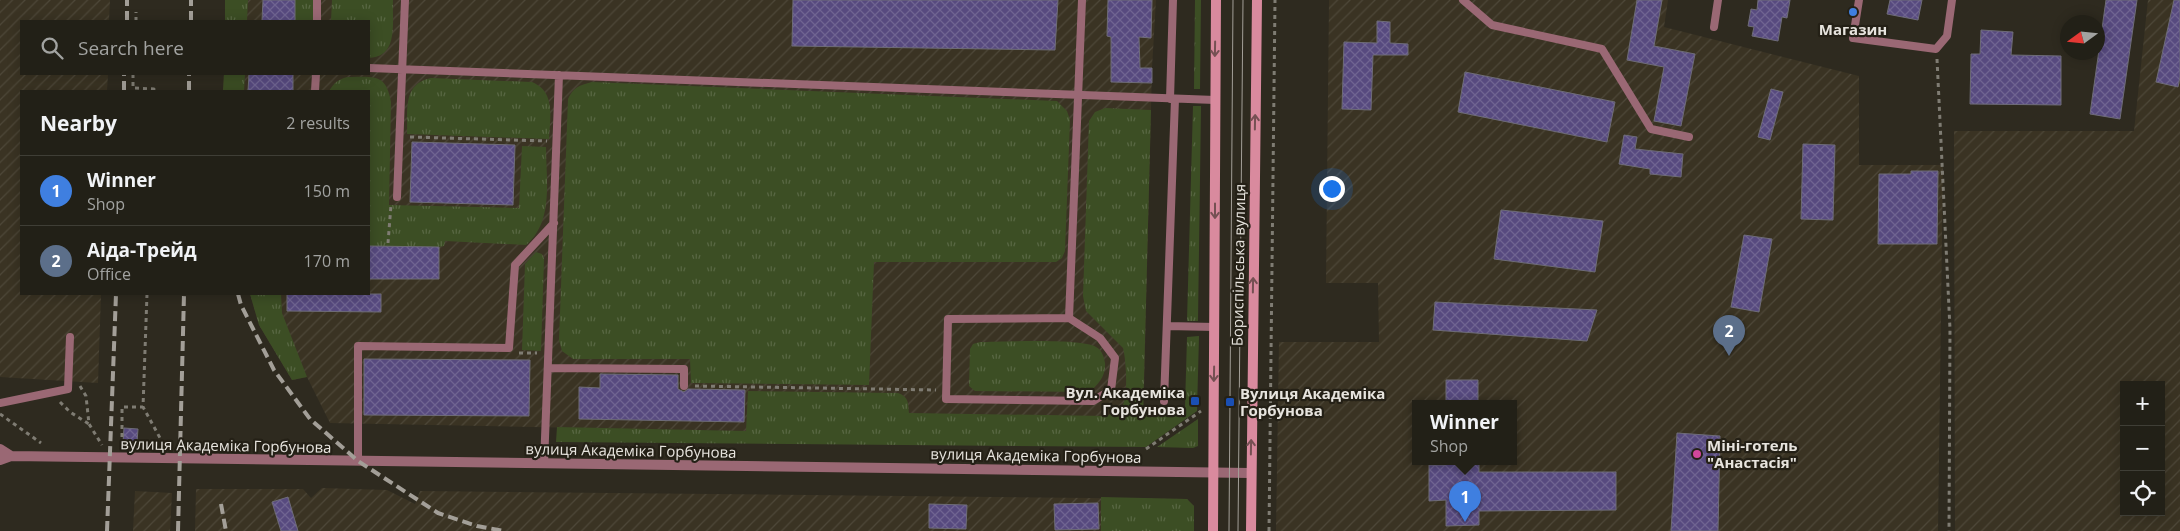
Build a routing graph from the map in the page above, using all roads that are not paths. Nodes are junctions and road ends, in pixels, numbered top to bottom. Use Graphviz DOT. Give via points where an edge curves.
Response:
graph roads {
  1 [pos="318,0"];
  2 [pos="405,0"];
  3 [pos="1082,0"];
  4 [pos="1173,0"];
  5 [pos="1216,0"];
  6 [pos="1257,0"];
  7 [pos="1463,0"];
  8 [pos="1718,0"];
  9 [pos="1859,0"];
  10 [pos="1952,0"];
  11 [pos="317,20"];
  12 [pos="1714,27"];
  13 [pos="370,68"];
  14 [pos="402,69"];
  15 [pos="316,75"];
  16 [pos="559,75"];
  17 [pos="315,90"];
  18 [pos="1078,96"];
  19 [pos="1173,99"];
  20 [pos="1215,100"];
  21 [pos="1689,138"];
  22 [pos="397,197"];
  23 [pos="554,223"];
  24 [pos="1069,318"];
  25 [pos="1167,326"];
  26 [pos="1214,327"];
  27 [pos="70,338"];
  28 [pos="548,368"];
  29 [pos="684,386"];
  30 [pos="1164,401"];
  31 [pos="0,403"];
  32 [pos="0,449"];
  33 [pos="10,456"];
  34 [pos="0,460"];
  35 [pos="358,461"];
  36 [pos="544,464"];
  37 [pos="1212,472"];
  38 [pos="1250,473"];
  39 [pos="1213,531"];
  40 [pos="1251,531"];
  1 -- 11 [label="lane"];
  2 -- 14 [label="lane"];
  3 -- 18 [label="lane"];
  4 -- 19 [label="lane"];
  5 -- 20 [label="main road, Бориспільська вулиця, one-way"];
  38 -- 6 [label="main road, Бориспільська вулиця, one-way"];
  7 -- 21 [label="lane" via="1492,25 1602,49 1651,129"];
  8 -- 12 [label="lane"];
  9 -- 10 [label="lane" via="1853,38 1936,49 1947,36"];
  13 -- 14 [label="lane"];
  14 -- 16 [label="lane"];
  14 -- 22 [label="lane"];
  15 -- 17 [label="lane"];
  16 -- 18 [label="lane"];
  16 -- 23 [label="lane"];
  18 -- 19 [label="lane"];
  18 -- 24 [label="lane"];
  19 -- 20 [label="lane"];
  19 -- 25 [label="lane"];
  20 -- 26 [label="main road, Бориспільська вулиця, one-way"];
  23 -- 28 [label="lane"];
  23 -- 35 [label="lane" via="515,265 509,348 358,346"];
  24 -- 24 [label="lane" via="948,319 946,399 1093,401 1111,390 1115,358 1100,338"];
  25 -- 26 [label="lane"];
  25 -- 30 [label="lane"];
  26 -- 37 [label="main road, Бориспільська вулиця, one-way"];
  27 -- 31 [label="lane" via="68,389"];
  28 -- 29 [label="lane" via="684,369"];
  28 -- 36 [label="lane"];
  32 -- 33 [label="street"];
  33 -- 34 [label="street"];
  33 -- 35 [label="street, вулиця Академіка Горбунова"];
  35 -- 36 [label="street, вулиця Академіка Горбунова"];
  36 -- 37 [label="street, вулиця Академіка Горбунова"];
  37 -- 38 [label="street, вулиця Академіка Горбунова"];
  37 -- 39 [label="main road, Бориспільська вулиця"];
  38 -- 40 [label="main road, Бориспільська вулиця"];
}
